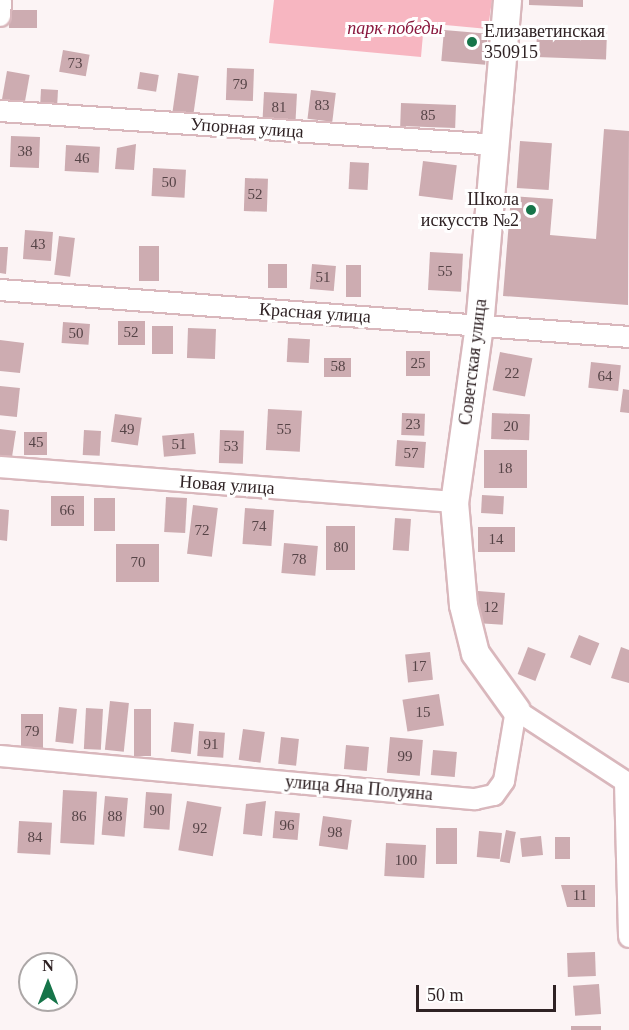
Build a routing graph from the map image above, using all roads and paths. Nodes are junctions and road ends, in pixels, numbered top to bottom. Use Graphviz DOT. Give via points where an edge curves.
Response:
graph roads {
  1 [pos="1,0"];
  2 [pos="507,0"];
  3 [pos="0,16"];
  4 [pos="0,111"];
  5 [pos="494,145"];
  6 [pos="0,290"];
  7 [pos="478,325"];
  8 [pos="629,337"];
  9 [pos="0,467"];
  10 [pos="454,502"];
  11 [pos="516,710"];
  12 [pos="0,756"];
  13 [pos="627,783"];
  14 [pos="629,937"];
  1 -- 3 [label="street"];
  2 -- 5 [label="street, Советская улица"];
  4 -- 5 [label="street, Упорная улица"];
  5 -- 7 [label="street, Советская улица"];
  6 -- 7 [label="street, Красная улица"];
  7 -- 8 [label="street, Красная улица"];
  7 -- 10 [label="street, Советская улица"];
  9 -- 10 [label="street, Новая улица"];
  10 -- 11 [label="street, Советская улица" via="463,605 475,653"];
  11 -- 12 [label="street, улица Яна Полуяна" via="504,781 494,795 475,799"];
  11 -- 13 [label="street"];
  13 -- 14 [label="street"];
}
